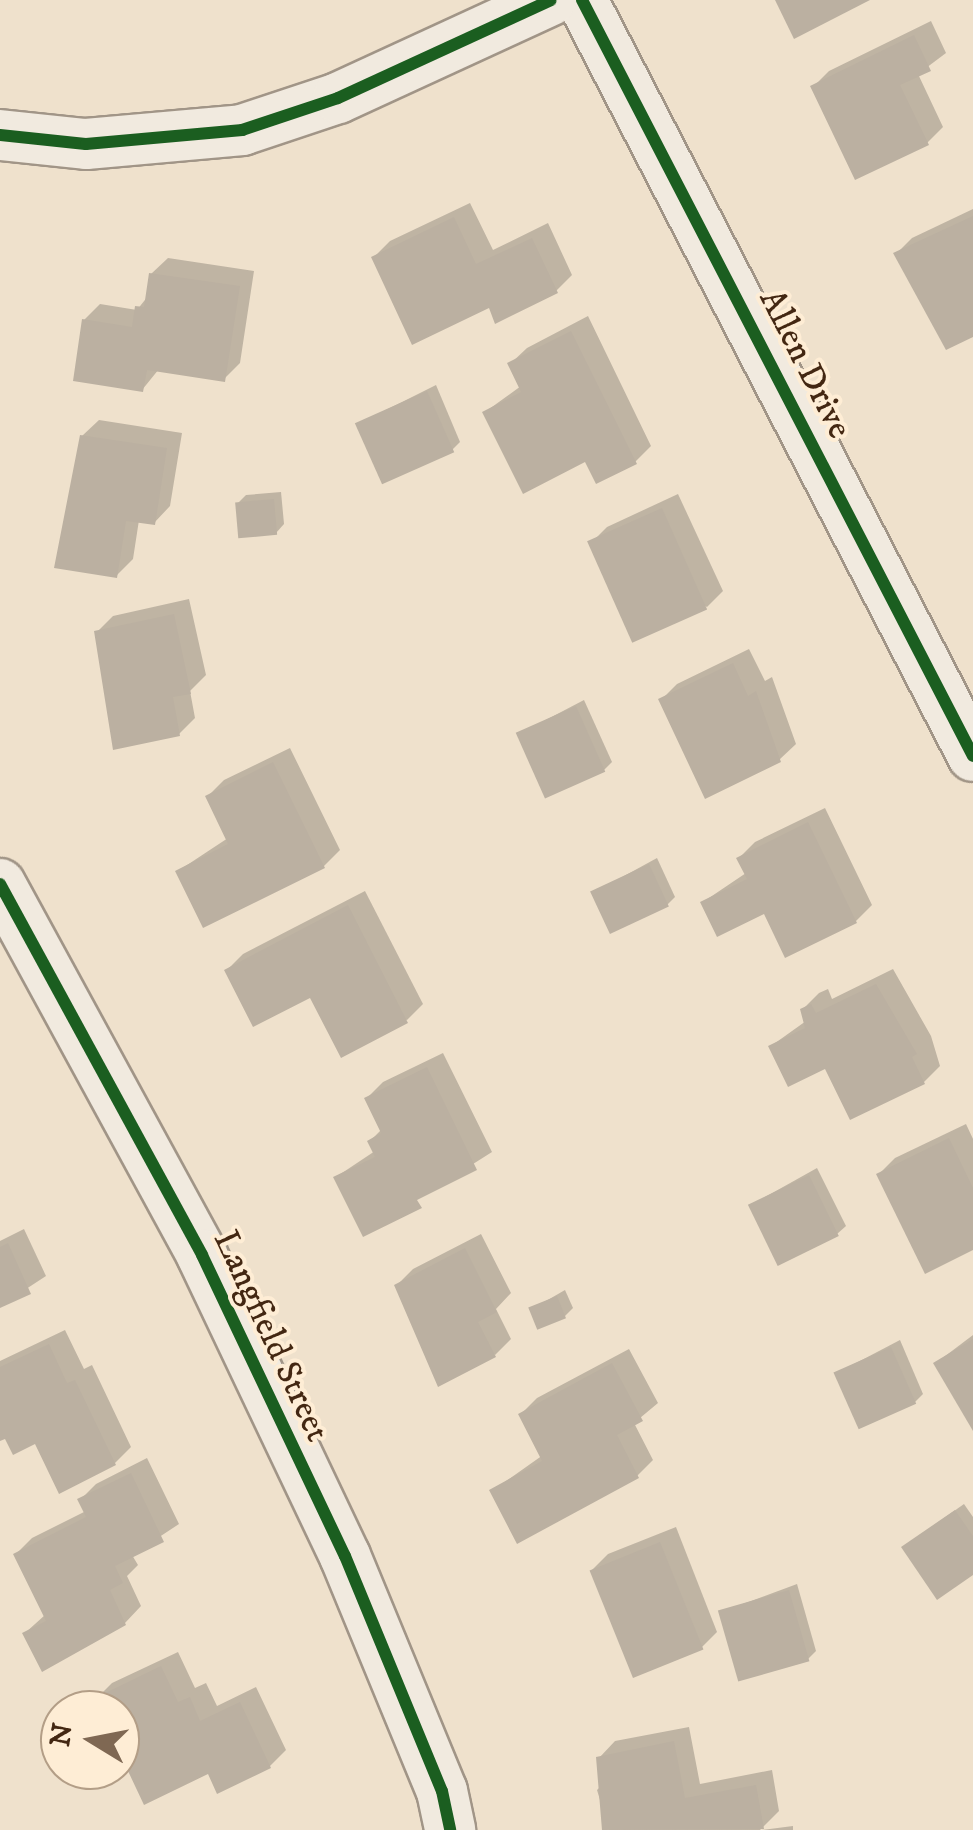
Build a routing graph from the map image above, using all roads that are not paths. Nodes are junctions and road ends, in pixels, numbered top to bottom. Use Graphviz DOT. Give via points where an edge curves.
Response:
graph roads {
  1 [pos="551,0"];
  2 [pos="582,0"];
  3 [pos="0,134"];
  4 [pos="973,756"];
  5 [pos="0,884"];
  6 [pos="450,1830"];
  1 -- 3 [label="street" via="338,98 242,130 86,144"];
  2 -- 4 [label="street, Allen Drive"];
  5 -- 6 [label="street, Langfield Street" via="202,1255 345,1556 442,1790"];
}
